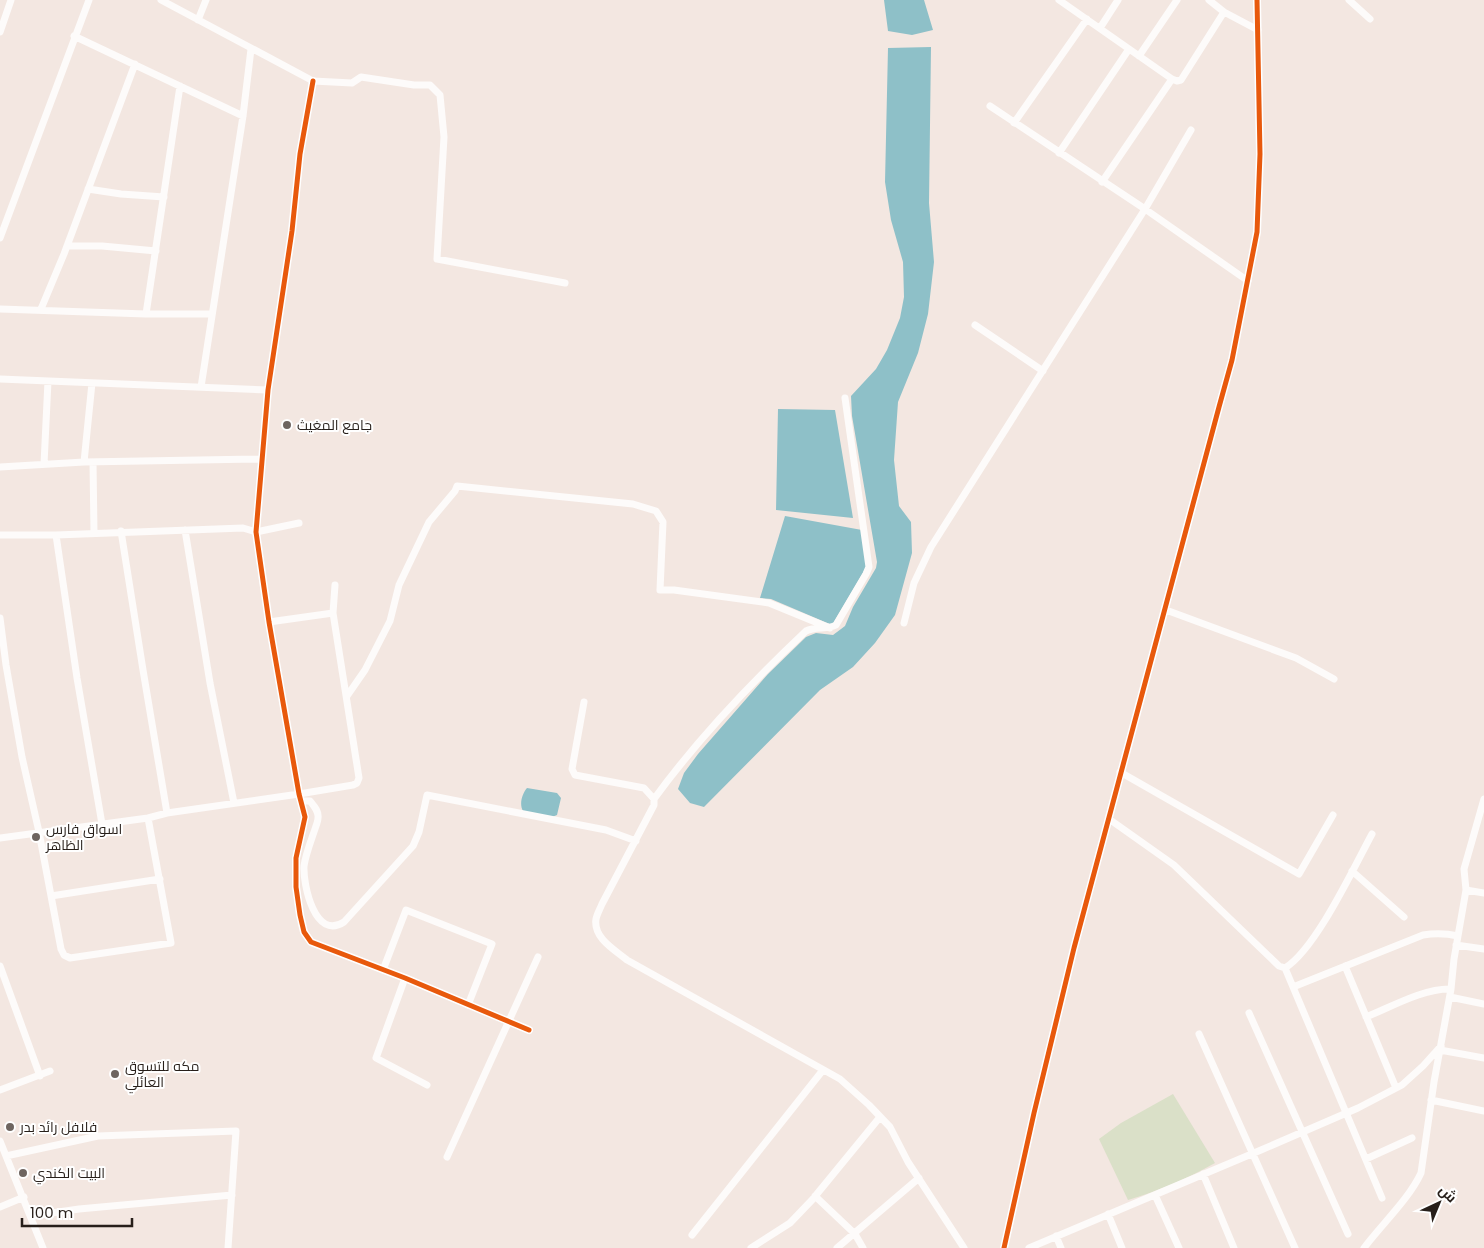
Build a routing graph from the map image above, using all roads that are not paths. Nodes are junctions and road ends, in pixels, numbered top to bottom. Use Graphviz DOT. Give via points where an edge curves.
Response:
graph roads {
  1 [pos="11,0"];
  2 [pos="89,0"];
  3 [pos="161,0"];
  4 [pos="206,0"];
  5 [pos="1118,0"];
  6 [pos="1177,0"];
  7 [pos="1210,0"];
  8 [pos="1256,0"];
  9 [pos="1349,0"];
  10 [pos="1063,1"];
  11 [pos="1224,12"];
  12 [pos="1087,19"];
  13 [pos="1370,19"];
  14 [pos="198,20"];
  15 [pos="1100,28"];
  16 [pos="1258,30"];
  17 [pos="0,32"];
  18 [pos="74,36"];
  19 [pos="251,49"];
  20 [pos="1129,49"];
  21 [pos="1139,56"];
  22 [pos="135,64"];
  23 [pos="1172,79"];
  24 [pos="313,81"];
  25 [pos="180,86"];
  26 [pos="990,106"];
  27 [pos="243,116"];
  28 [pos="1014,123"];
  29 [pos="1191,130"];
  30 [pos="1059,153"];
  31 [pos="1102,182"];
  32 [pos="88,189"];
  33 [pos="164,197"];
  34 [pos="1145,209"];
  35 [pos="0,238"];
  36 [pos="67,246"];
  37 [pos="156,250"];
  38 [pos="1248,281"];
  39 [pos="565,283"];
  40 [pos="0,308"];
  41 [pos="41,309"];
  42 [pos="146,314"];
  43 [pos="212,314"];
  44 [pos="975,325"];
  45 [pos="1043,371"];
  46 [pos="0,379"];
  47 [pos="48,381"];
  48 [pos="92,383"];
  49 [pos="201,387"];
  50 [pos="268,390"];
  51 [pos="845,398"];
  52 [pos="262,459"];
  53 [pos="84,462"];
  54 [pos="93,462"];
  55 [pos="44,464"];
  56 [pos="0,466"];
  57 [pos="300,522"];
  58 [pos="185,530"];
  59 [pos="121,532"];
  60 [pos="256,532"];
  61 [pos="94,533"];
  62 [pos="0,535"];
  63 [pos="56,535"];
  64 [pos="335,585"];
  65 [pos="1166,610"];
  66 [pos="333,613"];
  67 [pos="0,618"];
  68 [pos="269,622"];
  69 [pos="904,623"];
  70 [pos="830,628"];
  71 [pos="1334,679"];
  72 [pos="347,696"];
  73 [pos="584,702"];
  74 [pos="1120,772"];
  75 [pos="300,798"];
  76 [pos="654,799"];
  77 [pos="1484,799"];
  78 [pos="234,803"];
  79 [pos="168,813"];
  80 [pos="1333,815"];
  81 [pos="148,818"];
  82 [pos="1110,819"];
  83 [pos="102,824"];
  84 [pos="39,832"];
  85 [pos="1372,834"];
  86 [pos="0,838"];
  87 [pos="636,841"];
  88 [pos="1352,872"];
  89 [pos="160,879"];
  90 [pos="1466,890"];
  91 [pos="1484,893"];
  92 [pos="51,896"];
  93 [pos="1404,917"];
  94 [pos="1458,936"];
  95 [pos="1456,945"];
  96 [pos="1484,949"];
  97 [pos="538,957"];
  98 [pos="0,966"];
  99 [pos="1345,966"];
  100 [pos="1285,968"];
  101 [pos="383,970"];
  102 [pos="405,978"];
  103 [pos="1293,987"];
  104 [pos="1451,989"];
  105 [pos="1450,997"];
  106 [pos="1484,1004"];
  107 [pos="468,1005"];
  108 [pos="1249,1013"];
  109 [pos="1366,1018"];
  110 [pos="509,1022"];
  111 [pos="529,1030"];
  112 [pos="1200,1034"];
  113 [pos="1441,1048"];
  114 [pos="1484,1058"];
  115 [pos="822,1070"];
  116 [pos="50,1071"];
  117 [pos="40,1076"];
  118 [pos="428,1085"];
  119 [pos="1396,1088"];
  120 [pos="0,1090"];
  121 [pos="1431,1100"];
  122 [pos="1484,1111"];
  123 [pos="1346,1113"];
  124 [pos="880,1117"];
  125 [pos="1302,1132"];
  126 [pos="1412,1138"];
  127 [pos="0,1141"];
  128 [pos="1253,1153"];
  129 [pos="6,1156"];
  130 [pos="447,1158"];
  131 [pos="1366,1158"];
  132 [pos="1203,1174"];
  133 [pos="919,1178"];
  134 [pos="232,1195"];
  135 [pos="1155,1195"];
  136 [pos="815,1196"];
  137 [pos="24,1197"];
  138 [pos="1382,1198"];
  139 [pos="0,1207"];
  140 [pos="1108,1214"];
  141 [pos="31,1216"];
  142 [pos="855,1234"];
  143 [pos="1348,1234"];
  144 [pos="692,1235"];
  145 [pos="1056,1236"];
  146 [pos="43,1248"];
  147 [pos="228,1248"];
  148 [pos="751,1248"];
  149 [pos="836,1248"];
  150 [pos="863,1248"];
  151 [pos="964,1248"];
  152 [pos="1004,1248"];
  153 [pos="1029,1248"];
  154 [pos="1061,1248"];
  155 [pos="1122,1248"];
  156 [pos="1179,1248"];
  157 [pos="1234,1248"];
  158 [pos="1296,1248"];
  159 [pos="1364,1248"];
  1 -- 17 [label="street"];
  2 -- 18 [label="street"];
  3 -- 14 [label="street"];
  4 -- 14 [label="street"];
  5 -- 15 [label="street"];
  6 -- 21 [label="street"];
  7 -- 11 [label="street"];
  8 -- 16 [label="street"];
  9 -- 13 [label="street"];
  10 -- 12 [label="street"];
  11 -- 16 [label="street"];
  11 -- 23 [label="street" via="1181,80"];
  12 -- 15 [label="street"];
  12 -- 28 [label="street"];
  14 -- 19 [label="street"];
  15 -- 20 [label="street"];
  16 -- 38 [label="street" via="1258,232"];
  18 -- 22 [label="street"];
  18 -- 35 [label="street"];
  19 -- 24 [label="street"];
  19 -- 27 [label="street"];
  20 -- 21 [label="street"];
  20 -- 30 [label="street"];
  21 -- 23 [label="street"];
  22 -- 25 [label="street"];
  22 -- 32 [label="street"];
  23 -- 31 [label="street"];
  24 -- 39 [label="street" via="352,82 361,77 430,85 440,95 444,137 437,259"];
  24 -- 50 [label="street"];
  25 -- 27 [label="street"];
  25 -- 33 [label="street"];
  26 -- 28 [label="street"];
  27 -- 43 [label="street"];
  28 -- 30 [label="street"];
  29 -- 34 [label="street"];
  30 -- 31 [label="street"];
  31 -- 34 [label="street"];
  32 -- 33 [label="street"];
  32 -- 36 [label="street"];
  33 -- 37 [label="street"];
  34 -- 38 [label="street"];
  34 -- 45 [label="street"];
  36 -- 37 [label="street"];
  36 -- 41 [label="street"];
  37 -- 42 [label="street"];
  38 -- 65 [label="street" via="1232,360"];
  40 -- 41 [label="street"];
  41 -- 42 [label="street"];
  42 -- 43 [label="street"];
  43 -- 49 [label="street"];
  44 -- 45 [label="street"];
  45 -- 69 [label="street" via="931,547 914,582"];
  46 -- 47 [label="street"];
  47 -- 48 [label="street"];
  47 -- 55 [label="street"];
  48 -- 49 [label="street"];
  48 -- 53 [label="street"];
  49 -- 50 [label="street"];
  50 -- 52 [label="street"];
  51 -- 70 [label="street" via="869,567 836,625"];
  52 -- 54 [label="street"];
  52 -- 60 [label="street"];
  53 -- 54 [label="street"];
  53 -- 55 [label="street"];
  54 -- 61 [label="street"];
  55 -- 56 [label="street"];
  57 -- 60 [label="street"];
  58 -- 59 [label="street"];
  58 -- 60 [label="street" via="243,528"];
  58 -- 78 [label="street"];
  59 -- 61 [label="street"];
  59 -- 79 [label="street"];
  60 -- 68 [label="street"];
  61 -- 63 [label="street"];
  62 -- 63 [label="street"];
  63 -- 83 [label="street"];
  64 -- 66 [label="street"];
  65 -- 71 [label="street" via="1296,658"];
  65 -- 74 [label="street"];
  66 -- 68 [label="street"];
  66 -- 72 [label="street"];
  67 -- 84 [label="street" via="22,756"];
  68 -- 75 [label="street"];
  70 -- 72 [label="street" via="769,603 660,590 663,522 656,511 634,504 457,486 429,522 399,585 390,621"];
  70 -- 76 [label="street" via="806,631 681,762"];
  72 -- 75 [label="street" via="359,778 357,783"];
  73 -- 76 [label="street" via="572,769 575,775 644,788"];
  74 -- 80 [label="street" via="1299,874"];
  74 -- 82 [label="street"];
  75 -- 78 [label="street"];
  75 -- 87 [label="street" via="310,801 319,817 306,854 307,893 314,912 322,923 330,927 344,922 413,846 427,796 597,828"];
  75 -- 101 [label="street" via="305,817 296,858 296,887 304,932 311,942"];
  76 -- 87 [label="street"];
  77 -- 90 [label="street" via="1464,869"];
  78 -- 79 [label="street"];
  79 -- 81 [label="street"];
  81 -- 83 [label="street"];
  81 -- 89 [label="street"];
  82 -- 100 [label="street" via="1174,865 1279,966"];
  82 -- 152 [label="street" via="1072,956"];
  83 -- 84 [label="street"];
  84 -- 86 [label="street"];
  84 -- 92 [label="street"];
  85 -- 88 [label="street"];
  87 -- 115 [label="street" via="596,920 604,942 627,960"];
  88 -- 93 [label="street"];
  88 -- 100 [label="street" via="1317,934"];
  89 -- 92 [label="street"];
  89 -- 92 [label="street" via="170,944 70,958 61,949"];
  90 -- 91 [label="street"];
  90 -- 94 [label="street"];
  94 -- 95 [label="street"];
  94 -- 99 [label="street" via="1446,933 1423,935"];
  95 -- 96 [label="street"];
  95 -- 104 [label="street"];
  97 -- 110 [label="street"];
  98 -- 117 [label="street"];
  99 -- 103 [label="street"];
  99 -- 109 [label="street"];
  100 -- 103 [label="street"];
  101 -- 102 [label="street"];
  101 -- 107 [label="street" via="406,910 492,944"];
  102 -- 107 [label="street"];
  102 -- 118 [label="street" via="376,1058"];
  103 -- 123 [label="street"];
  104 -- 105 [label="street"];
  104 -- 109 [label="street" via="1428,992"];
  105 -- 106 [label="street"];
  105 -- 113 [label="street"];
  107 -- 110 [label="street"];
  108 -- 125 [label="street"];
  109 -- 119 [label="street"];
  110 -- 111 [label="street"];
  110 -- 130 [label="street"];
  112 -- 128 [label="street"];
  113 -- 114 [label="street"];
  113 -- 119 [label="street"];
  113 -- 121 [label="street"];
  115 -- 124 [label="street" via="840,1079"];
  115 -- 144 [label="street"];
  116 -- 117 [label="street"];
  117 -- 120 [label="street"];
  119 -- 123 [label="street"];
  121 -- 122 [label="street"];
  121 -- 159 [label="street" via="1421,1173 1415,1186"];
  123 -- 125 [label="street"];
  123 -- 131 [label="street"];
  124 -- 133 [label="street" via="890,1127"];
  124 -- 136 [label="street"];
  125 -- 128 [label="street"];
  125 -- 143 [label="street"];
  126 -- 131 [label="street"];
  127 -- 129 [label="street"];
  128 -- 132 [label="street"];
  128 -- 158 [label="street"];
  129 -- 134 [label="street" via="98,1136 236,1131"];
  129 -- 137 [label="street"];
  131 -- 138 [label="street"];
  132 -- 135 [label="street"];
  132 -- 157 [label="street"];
  133 -- 142 [label="street"];
  133 -- 151 [label="street"];
  134 -- 141 [label="street" via="79,1208"];
  134 -- 147 [label="street"];
  135 -- 140 [label="street"];
  135 -- 156 [label="street"];
  136 -- 142 [label="street"];
  136 -- 148 [label="street" via="790,1223"];
  137 -- 139 [label="street"];
  137 -- 141 [label="street"];
  140 -- 145 [label="street"];
  140 -- 155 [label="street"];
  141 -- 146 [label="street"];
  142 -- 149 [label="street"];
  142 -- 150 [label="street"];
  145 -- 153 [label="street"];
  145 -- 154 [label="street"];
}
